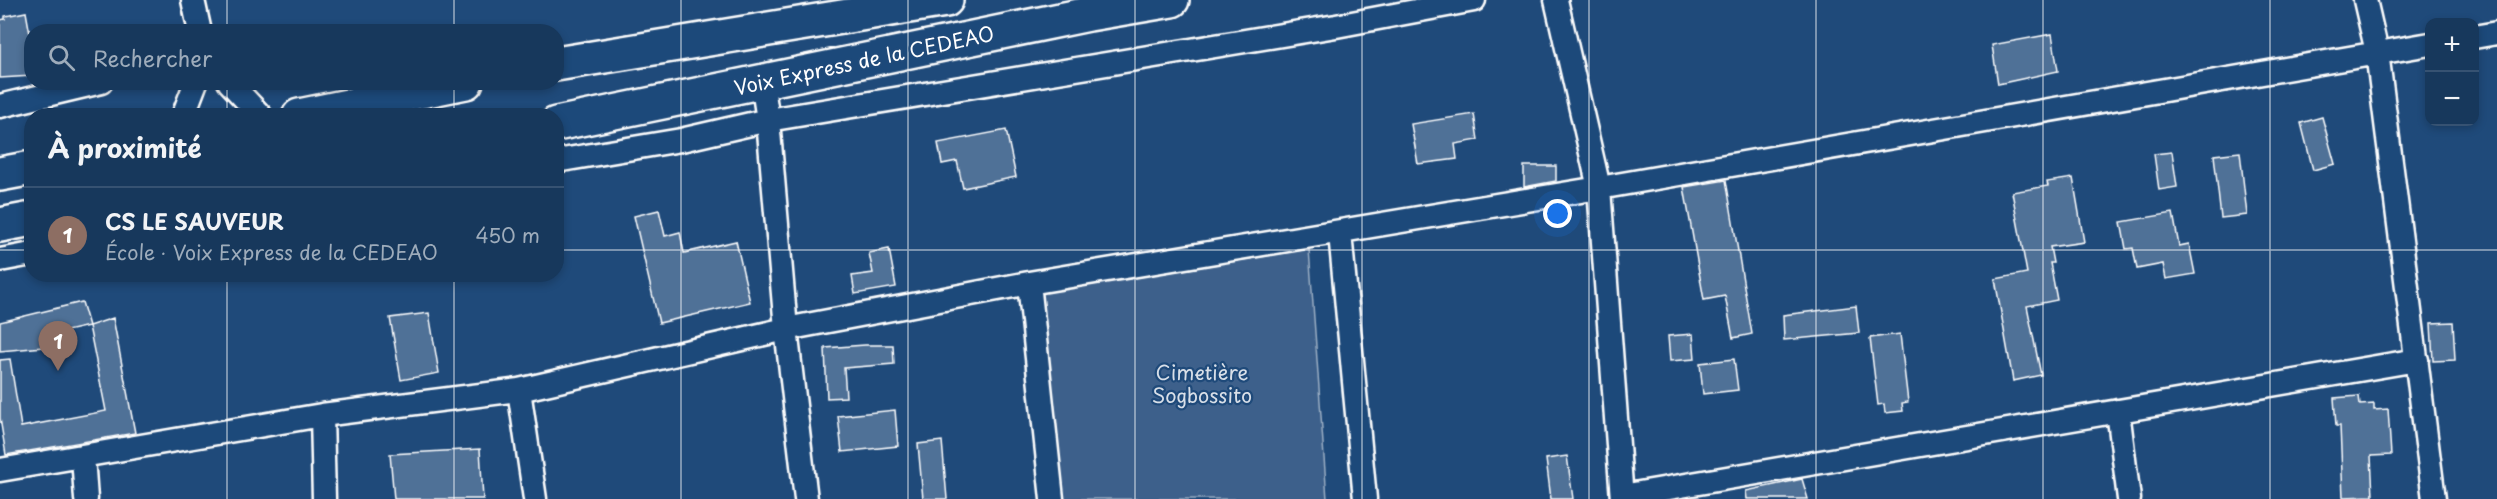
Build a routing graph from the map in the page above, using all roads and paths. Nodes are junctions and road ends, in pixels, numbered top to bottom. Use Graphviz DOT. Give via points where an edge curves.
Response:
graph roads {
  1 [pos="193,0"];
  2 [pos="946,0"];
  3 [pos="1172,0"];
  4 [pos="1474,0"];
  5 [pos="1556,0"];
  6 [pos="2365,0"];
  7 [pos="198,24"];
  8 [pos="2497,33"];
  9 [pos="2479,36"];
  10 [pos="2425,45"];
  11 [pos="2377,52"];
  12 [pos="564,63"];
  13 [pos="762,81"];
  14 [pos="67,90"];
  15 [pos="193,90"];
  16 [pos="237,90"];
  17 [pos="427,90"];
  18 [pos="0,106"];
  19 [pos="186,108"];
  20 [pos="253,108"];
  21 [pos="339,108"];
  22 [pos="768,120"];
  23 [pos="564,122"];
  24 [pos="564,159"];
  25 [pos="24,170"];
  26 [pos="0,174"];
  27 [pos="1599,188"];
  28 [pos="24,220"];
  29 [pos="0,225"];
  30 [pos="1340,233"];
  31 [pos="24,256"];
  32 [pos="0,260"];
  33 [pos="1029,283"];
  34 [pos="786,329"];
  35 [pos="2417,360"];
  36 [pos="519,390"];
  37 [pos="2118,411"];
  38 [pos="322,415"];
  39 [pos="83,456"];
  40 [pos="0,470"];
  41 [pos="1622,498"];
  42 [pos="86,499"];
  43 [pos="324,499"];
  44 [pos="535,499"];
  45 [pos="806,499"];
  46 [pos="1052,499"];
  47 [pos="1365,499"];
  48 [pos="2129,499"];
  49 [pos="2434,499"];
  1 -- 7 [label="street"];
  2 -- 12 [label="main road"];
  3 -- 13 [label="main road, Voix Express de la CEDEAO"];
  4 -- 22 [label="street"];
  5 -- 27 [label="street"];
  6 -- 11 [label="street"];
  8 -- 9 [label="street"];
  10 -- 11 [label="street"];
  11 -- 27 [label="street"];
  11 -- 35 [label="street"];
  13 -- 22 [label="street"];
  13 -- 23 [label="main road, Voix Express de la CEDEAO"];
  14 -- 18 [label="street"];
  15 -- 19 [label="street"];
  16 -- 20 [label="street"];
  17 -- 21 [label="main road"];
  22 -- 24 [label="street" via="681,140"];
  22 -- 34 [label="street"];
  25 -- 26 [label="main road"];
  27 -- 30 [label="street"];
  27 -- 41 [label="street"];
  28 -- 29 [label="main road"];
  30 -- 33 [label="street"];
  30 -- 47 [label="street"];
  31 -- 32 [label="street"];
  33 -- 34 [label="street"];
  33 -- 46 [label="street"];
  34 -- 36 [label="street"];
  34 -- 45 [label="street"];
  35 -- 37 [label="street"];
  35 -- 49 [label="street"];
  36 -- 38 [label="street"];
  36 -- 44 [label="street"];
  37 -- 41 [label="street"];
  37 -- 48 [label="street"];
  38 -- 39 [label="street"];
  38 -- 43 [label="street"];
  39 -- 40 [label="street"];
  39 -- 42 [label="street"];
}
